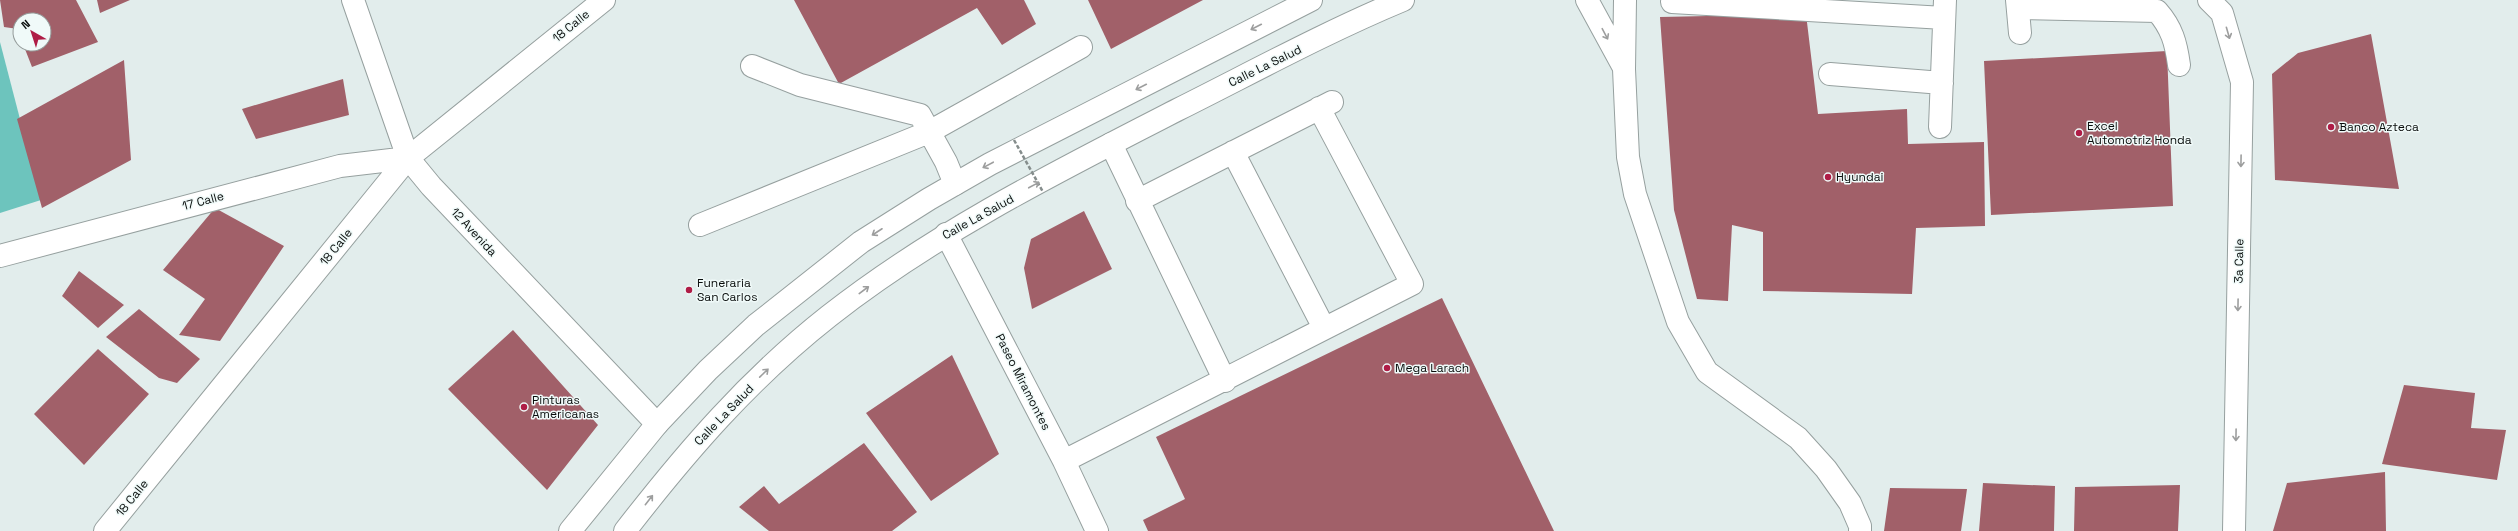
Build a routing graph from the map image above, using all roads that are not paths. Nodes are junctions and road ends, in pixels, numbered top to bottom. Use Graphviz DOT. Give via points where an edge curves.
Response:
graph roads {
  1 [pos="353,0"];
  2 [pos="604,0"];
  3 [pos="1311,0"];
  4 [pos="1403,0"];
  5 [pos="1587,0"];
  6 [pos="1625,0"];
  7 [pos="2209,0"];
  8 [pos="1672,2"];
  9 [pos="2018,4"];
  10 [pos="1944,9"];
  11 [pos="2020,33"];
  12 [pos="1081,47"];
  13 [pos="2179,65"];
  14 [pos="752,66"];
  15 [pos="1624,69"];
  16 [pos="1830,74"];
  17 [pos="1942,83"];
  18 [pos="1940,127"];
  19 [pos="929,132"];
  20 [pos="1111,144"];
  21 [pos="1233,152"];
  22 [pos="408,158"];
  23 [pos="954,184"];
  24 [pos="1137,201"];
  25 [pos="700,225"];
  26 [pos="946,234"];
  27 [pos="0,256"];
  28 [pos="1324,328"];
  29 [pos="1225,381"];
  30 [pos="657,424"];
  31 [pos="1064,461"];
  32 [pos="105,531"];
  33 [pos="570,531"];
  34 [pos="625,531"];
  35 [pos="1097,531"];
  36 [pos="1860,531"];
  37 [pos="2234,531"];
  1 -- 22 [label="street, 12 Avenida"];
  2 -- 22 [label="street, 18 Calle"];
  3 -- 23 [label="street, one-way"];
  4 -- 20 [label="street, Calle La Salud"];
  5 -- 15 [label="street, one-way"];
  6 -- 15 [label="street"];
  7 -- 37 [label="street, 3a Calle, one-way" via="2222,13 2242,82"];
  8 -- 10 [label="street"];
  9 -- 11 [label="street"];
  9 -- 13 [label="street" via="2157,11 2167,22 2176,40"];
  10 -- 17 [label="street"];
  12 -- 19 [label="street"];
  14 -- 19 [label="street" via="800,85 920,115"];
  15 -- 36 [label="street" via="1628,157 1635,194 1678,322 1708,372 1798,438 1826,469 1850,503"];
  16 -- 17 [label="street"];
  17 -- 18 [label="street"];
  19 -- 23 [label="street"];
  19 -- 25 [label="street"];
  20 -- 24 [label="street"];
  26 -- 20 [label="street, Calle La Salud, one-way"];
  21 -- 24 [label="street"];
  21 -- 28 [label="street"];
  21 -- 28 [label="street" via="1326,105 1412,284"];
  22 -- 27 [label="street, 17 Calle" via="340,166"];
  22 -- 30 [label="street, 12 Avenida" via="436,192"];
  22 -- 32 [label="street, 18 Calle"];
  23 -- 30 [label="street, one-way" via="861,242 807,283 756,325"];
  24 -- 29 [label="street"];
  26 -- 31 [label="street, Paseo Miramontes"];
  34 -- 26 [label="street, Calle La Salud, one-way" via="683,457 729,407 776,362 828,317"];
  28 -- 29 [label="street"];
  29 -- 31 [label="street"];
  30 -- 33 [label="street"];
  31 -- 35 [label="street, Paseo Miramontes"];
}
